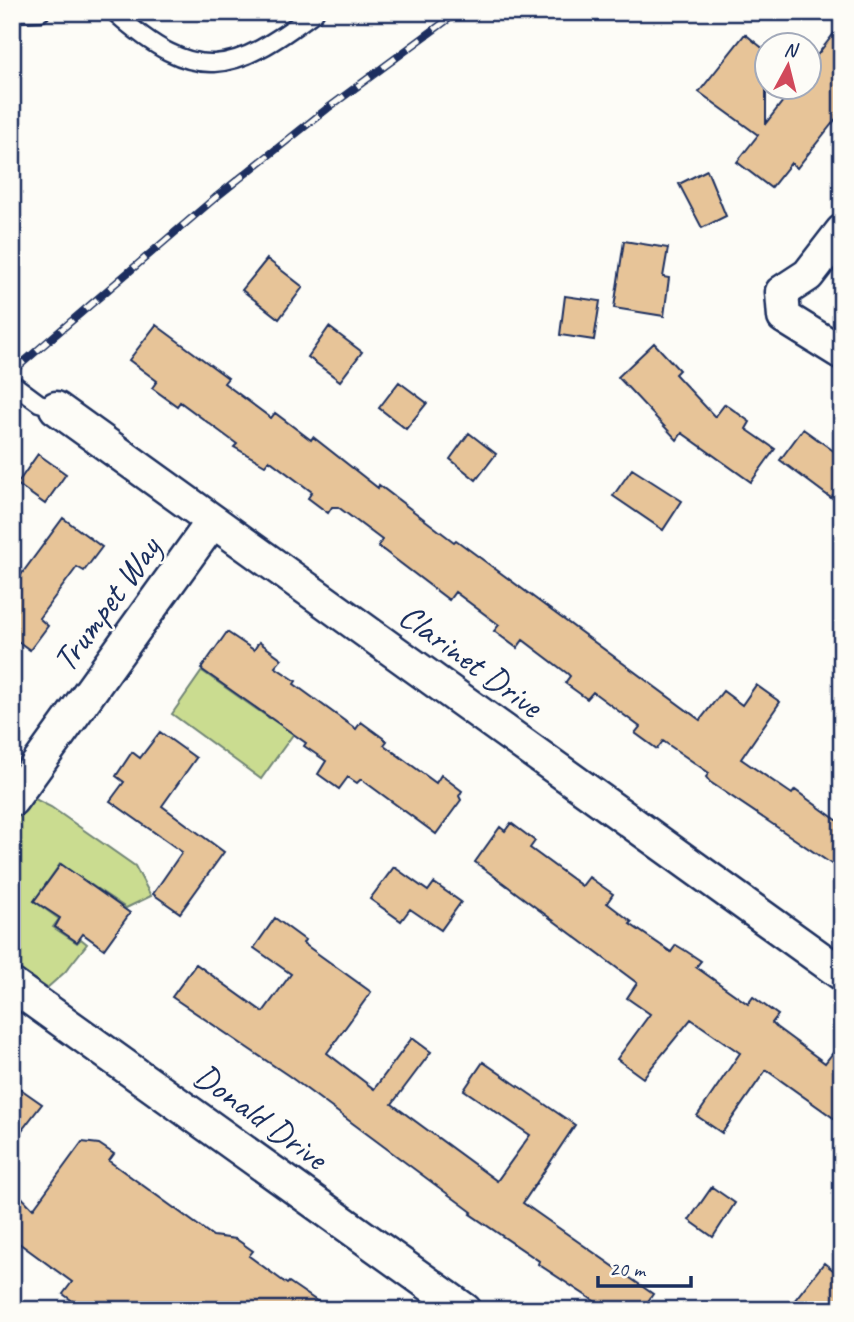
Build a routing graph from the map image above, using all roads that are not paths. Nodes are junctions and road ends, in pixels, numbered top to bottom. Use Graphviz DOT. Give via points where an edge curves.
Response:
graph roads {
  1 [pos="41,12"];
  2 [pos="114,12"];
  3 [pos="315,12"];
  4 [pos="12,13"];
  5 [pos="842,231"];
  6 [pos="842,353"];
  7 [pos="12,383"];
  8 [pos="56,408"];
  9 [pos="213,521"];
  10 [pos="12,800"];
  11 [pos="842,974"];
  12 [pos="12,985"];
  13 [pos="465,1310"];
  1 -- 4 [label="lane"];
  2 -- 3 [label="lane" via="161,49 215,64 238,60 273,44"];
  5 -- 6 [label="street" via="808,275 782,292 785,317"];
  7 -- 8 [label="lane" via="39,403"];
  8 -- 9 [label="street, Clarinet Drive"];
  9 -- 10 [label="street, Trumpet Way"];
  9 -- 11 [label="street, Clarinet Drive"];
  12 -- 13 [label="street, Donald Drive"];
}
